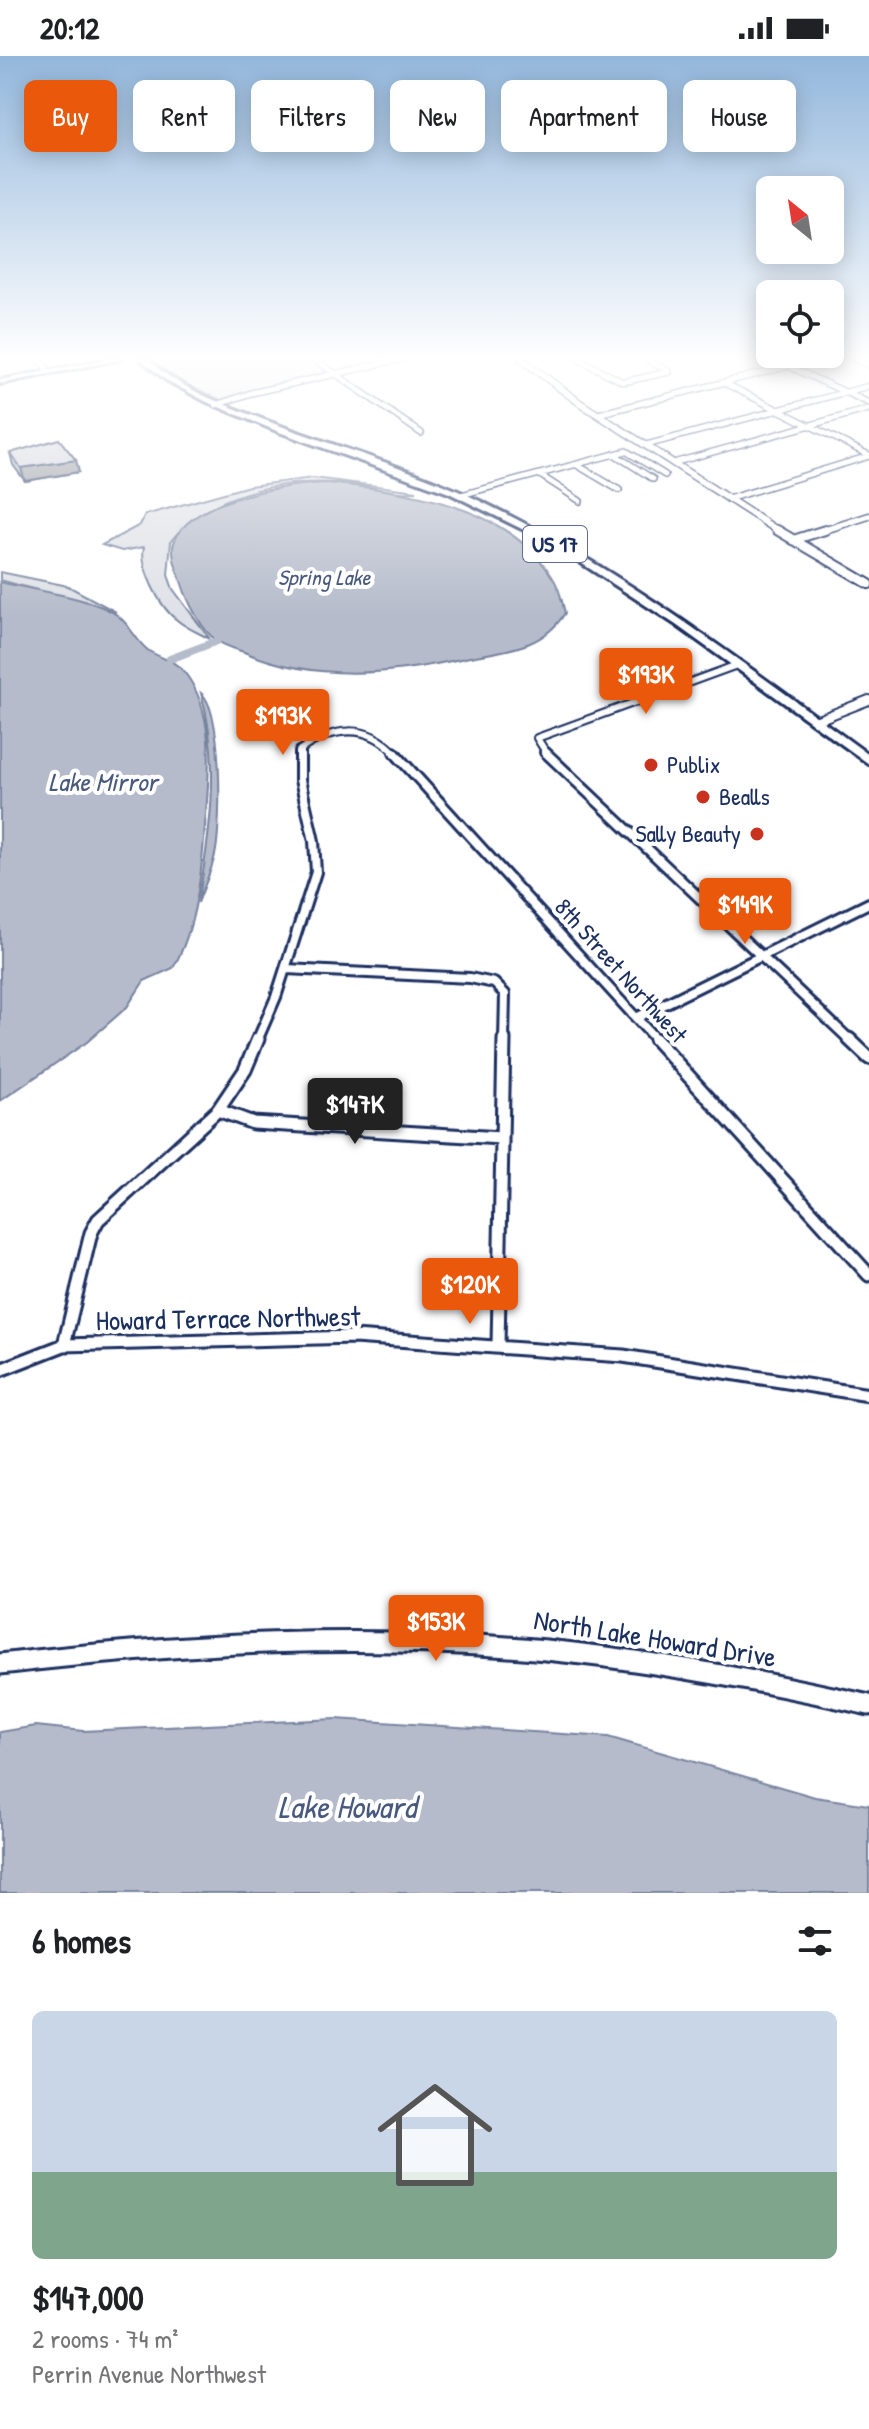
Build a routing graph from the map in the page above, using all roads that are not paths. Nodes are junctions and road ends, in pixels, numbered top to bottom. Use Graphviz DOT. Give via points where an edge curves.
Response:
graph roads {
  1 [pos="324,445"];
  2 [pos="646,445"];
  3 [pos="739,445"];
  4 [pos="848,445"];
  5 [pos="614,454"];
  6 [pos="869,456"];
  7 [pos="673,463"];
  8 [pos="577,465"];
  9 [pos="540,475"];
  10 [pos="665,475"];
  11 [pos="653,479"];
  12 [pos="619,490"];
  13 [pos="461,495"];
  14 [pos="728,499"];
  15 [pos="580,501"];
  16 [pos="869,516"];
  17 [pos="793,540"];
  18 [pos="869,584"];
  19 [pos="737,665"];
  20 [pos="869,700"];
  21 [pos="275,707"];
  22 [pos="815,721"];
  23 [pos="324,733"];
  24 [pos="869,760"];
  25 [pos="869,903"];
  26 [pos="760,956"];
  27 [pos="286,969"];
  28 [pos="636,1018"];
  29 [pos="869,1058"];
  30 [pos="218,1110"];
  31 [pos="501,1138"];
  32 [pos="869,1275"];
  33 [pos="64,1345"];
  34 [pos="498,1346"];
  35 [pos="0,1370"];
  36 [pos="869,1395"];
  37 [pos="0,1664"];
  38 [pos="869,1705"];
  1 -- 13 [label="main road, US 17"];
  2 -- 7 [label="street"];
  3 -- 7 [label="street"];
  4 -- 6 [label="street"];
  5 -- 8 [label="street"];
  5 -- 10 [label="street" via="632,452"];
  5 -- 11 [label="street"];
  6 -- 14 [label="street"];
  7 -- 14 [label="street"];
  8 -- 9 [label="street"];
  8 -- 12 [label="street"];
  9 -- 13 [label="street"];
  9 -- 15 [label="street"];
  13 -- 19 [label="main road, US 17" via="566,551"];
  14 -- 17 [label="street"];
  16 -- 17 [label="street"];
  17 -- 18 [label="street"];
  19 -- 22 [label="main road, US 17"];
  19 -- 26 [label="street" via="537,738"];
  20 -- 22 [label="street"];
  21 -- 23 [label="street"];
  22 -- 24 [label="main road, US 17"];
  23 -- 27 [label="street" via="300,750 316,872"];
  23 -- 28 [label="street, 8th Street Northwest" via="361,730 382,739"];
  25 -- 26 [label="street"];
  26 -- 28 [label="street"];
  26 -- 29 [label="street"];
  27 -- 30 [label="street" via="259,1042"];
  27 -- 31 [label="street" via="470,978 499,987 507,1000"];
  28 -- 32 [label="street, 8th Street Northwest"];
  30 -- 31 [label="street" via="253,1123"];
  30 -- 33 [label="street" via="98,1220"];
  31 -- 34 [label="street"];
  33 -- 34 [label="street, Howard Terrace Northwest" via="354,1337"];
  33 -- 35 [label="street, Howard Terrace Northwest"];
  34 -- 36 [label="street, Howard Terrace Northwest" via="623,1356"];
  37 -- 38 [label="main road, North Lake Howard Drive" via="265,1642 521,1645 735,1675"];
}
